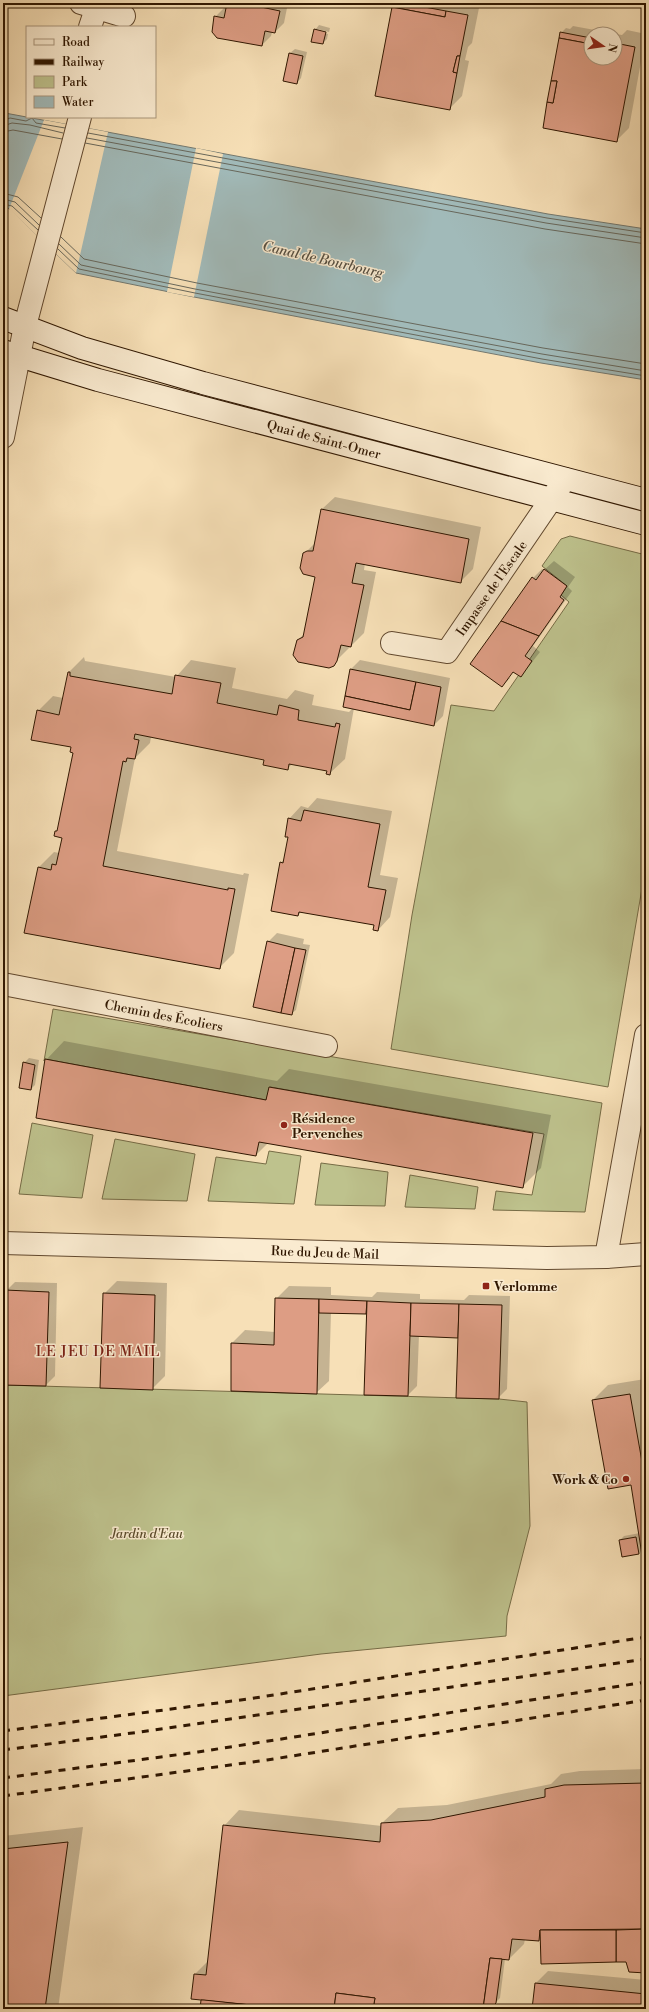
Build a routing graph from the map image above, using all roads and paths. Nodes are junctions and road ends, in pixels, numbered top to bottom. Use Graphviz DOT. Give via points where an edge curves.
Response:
graph roads {
  1 [pos="92,10"];
  2 [pos="124,15"];
  3 [pos="80,118"];
  4 [pos="3,318"];
  5 [pos="25,326"];
  6 [pos="11,354"];
  7 [pos="3,437"];
  8 [pos="565,479"];
  9 [pos="552,500"];
  10 [pos="646,500"];
  11 [pos="646,524"];
  12 [pos="392,643"];
  13 [pos="3,984"];
  14 [pos="646,1035"];
  15 [pos="326,1046"];
  16 [pos="3,1243"];
  17 [pos="646,1254"];
  18 [pos="606,1258"];
  1 -- 2 [label="street"];
  3 -- 5 [label="street"];
  4 -- 5 [label="street, Quai de Saint-Omer"];
  5 -- 6 [label="street"];
  5 -- 8 [label="street, Quai de Saint-Omer" via="82,348 203,383"];
  6 -- 7 [label="street"];
  6 -- 9 [label="street, Quai de Saint-Omer" via="98,380"];
  8 -- 9 [label="street, Impasse de l'Escale"];
  8 -- 10 [label="street, Quai de Saint-Omer"];
  9 -- 11 [label="street, Quai de Saint-Omer"];
  9 -- 12 [label="street, Impasse de l'Escale" via="446,652"];
  13 -- 15 [label="street, Chemin des Écoliers"];
  14 -- 18 [label="street"];
  16 -- 18 [label="street, Rue du Jeu de Mail"];
  17 -- 18 [label="street, Rue du Jeu de Mail"];
}
